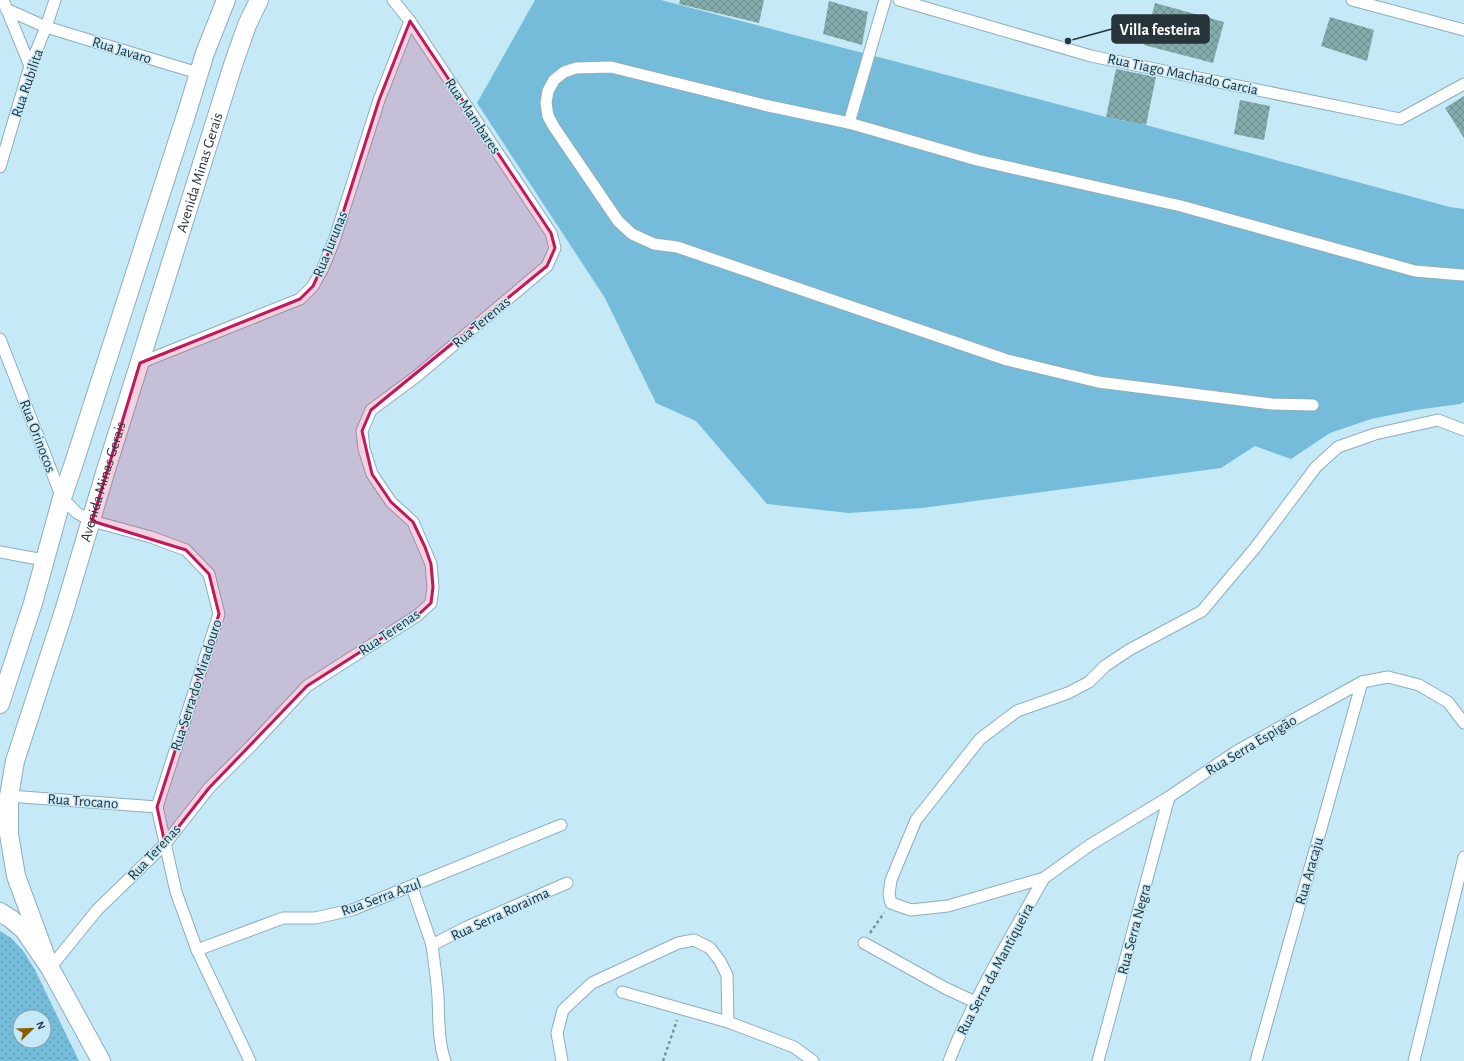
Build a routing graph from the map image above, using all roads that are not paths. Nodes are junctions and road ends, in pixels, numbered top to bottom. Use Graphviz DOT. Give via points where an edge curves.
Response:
graph roads {
  1 [pos="55,0"];
  2 [pos="226,0"];
  3 [pos="258,0"];
  4 [pos="394,0"];
  5 [pos="885,0"];
  6 [pos="899,0"];
  7 [pos="1352,0"];
  8 [pos="5,4"];
  9 [pos="410,21"];
  10 [pos="46,27"];
  11 [pos="1464,30"];
  12 [pos="30,66"];
  13 [pos="198,73"];
  14 [pos="1464,84"];
  15 [pos="849,123"];
  16 [pos="0,167"];
  17 [pos="551,233"];
  18 [pos="1462,275"];
  19 [pos="0,338"];
  20 [pos="140,364"];
  21 [pos="1313,405"];
  22 [pos="1464,430"];
  23 [pos="62,498"];
  24 [pos="92,521"];
  25 [pos="0,552"];
  26 [pos="44,560"];
  27 [pos="1362,682"];
  28 [pos="0,704"];
  29 [pos="1464,723"];
  30 [pos="10,796"];
  31 [pos="1169,796"];
  32 [pos="157,806"];
  33 [pos="561,825"];
  34 [pos="165,844"];
  35 [pos="1464,857"];
  36 [pos="1044,878"];
  37 [pos="567,883"];
  38 [pos="412,887"];
  39 [pos="0,912"];
  40 [pos="864,943"];
  41 [pos="432,945"];
  42 [pos="197,950"];
  43 [pos="50,968"];
  44 [pos="622,992"];
  45 [pos="975,1002"];
  46 [pos="728,1022"];
  47 [pos="101,1061"];
  48 [pos="250,1061"];
  49 [pos="445,1061"];
  50 [pos="562,1061"];
  51 [pos="813,1061"];
  52 [pos="949,1061"];
  53 [pos="1098,1061"];
  54 [pos="1256,1061"];
  55 [pos="1414,1061"];
  1 -- 10 [label="street, Rua Rubilita"];
  2 -- 13 [label="main road, Avenida Minas Gerais"];
  3 -- 20 [label="main road, Avenida Minas Gerais" via="233,65"];
  4 -- 9 [label="street, Rua Mambares"];
  5 -- 15 [label="street"];
  6 -- 14 [label="street, Rua Tiago Machado Garcia" via="1091,56 1400,119"];
  7 -- 11 [label="street"];
  8 -- 10 [label="street, Rua Javaro"];
  8 -- 12 [label="street"];
  9 -- 17 [label="street, Rua Mambares"];
  9 -- 20 [label="street, Rua Jurunas" via="379,100 334,241 313,286 300,299"];
  10 -- 12 [label="street, Rua Rubilita"];
  10 -- 13 [label="street, Rua Javaro"];
  12 -- 16 [label="street, Rua Rubilita"];
  13 -- 23 [label="main road, Avenida Minas Gerais"];
  15 -- 18 [label="street" via="977,160 1181,206 1415,271"];
  15 -- 21 [label="street" via="611,67 576,68 564,72 554,80 548,91 546,104 548,116 554,127 618,221 632,234 654,244 677,247 1007,360 1098,382 1272,404"];
  17 -- 34 [label="street, Rua Terenas" via="555,248 547,266 417,376 371,410 362,431 364,449 372,474 391,502 413,522 425,547 431,564 431,603 418,615 307,686 209,788"];
  19 -- 23 [label="street, Rua Orinocos"];
  20 -- 24 [label="main road, Avenida Minas Gerais"];
  22 -- 36 [label="street" via="1438,420 1375,434 1338,447 1316,467 1255,548 1202,611 1129,650 1105,666 1089,682 1068,693 1017,710 980,739 916,820 891,880 889,894 891,903 911,910 948,906"];
  23 -- 24 [label="street, Rua Orinocos" via="77,513"];
  23 -- 26 [label="main road, Avenida Minas Gerais"];
  24 -- 30 [label="main road, Avenida Minas Gerais" via="15,761"];
  24 -- 32 [label="street, Rua Serra do Miradouro" via="151,537 186,550 209,574 219,614"];
  25 -- 26 [label="street"];
  26 -- 28 [label="main road, Avenida Minas Gerais" via="33,603"];
  27 -- 29 [label="street, Rua Serra Espigão" via="1388,677 1419,685 1448,702"];
  27 -- 31 [label="street, Rua Serra Espigão" via="1237,751"];
  27 -- 54 [label="street, Rua Aracaju"];
  30 -- 32 [label="street, Rua Trocano"];
  30 -- 43 [label="main road, Avenida Minas Gerais" via="9,834 16,876"];
  31 -- 36 [label="street, Rua Serra Espigão" via="1090,845"];
  31 -- 53 [label="street, Rua Serra Negra"];
  32 -- 34 [label="street"];
  33 -- 38 [label="street, Rua Serra Azul"];
  34 -- 42 [label="street" via="176,892"];
  34 -- 43 [label="street, Rua Terenas" via="98,910"];
  35 -- 55 [label="street"];
  36 -- 45 [label="street, Rua Serra da Mantiqueira"];
  37 -- 41 [label="street, Rua Serra Roraima"];
  38 -- 41 [label="street, Rua Serra Roraima"];
  38 -- 42 [label="street, Rua Serra Azul" via="352,910 315,918 283,918"];
  39 -- 43 [label="main road" via="24,930"];
  40 -- 45 [label="street"];
  41 -- 49 [label="street, Rua Serra Roraima"];
  42 -- 48 [label="street"];
  43 -- 47 [label="main road"];
  44 -- 46 [label="street"];
  45 -- 52 [label="street, Rua Serra da Mantiqueira"];
  46 -- 50 [label="street" via="727,975 720,962 710,948 694,940 678,943 592,983 563,1010 557,1034"];
  46 -- 51 [label="street" via="794,1047"];
}
